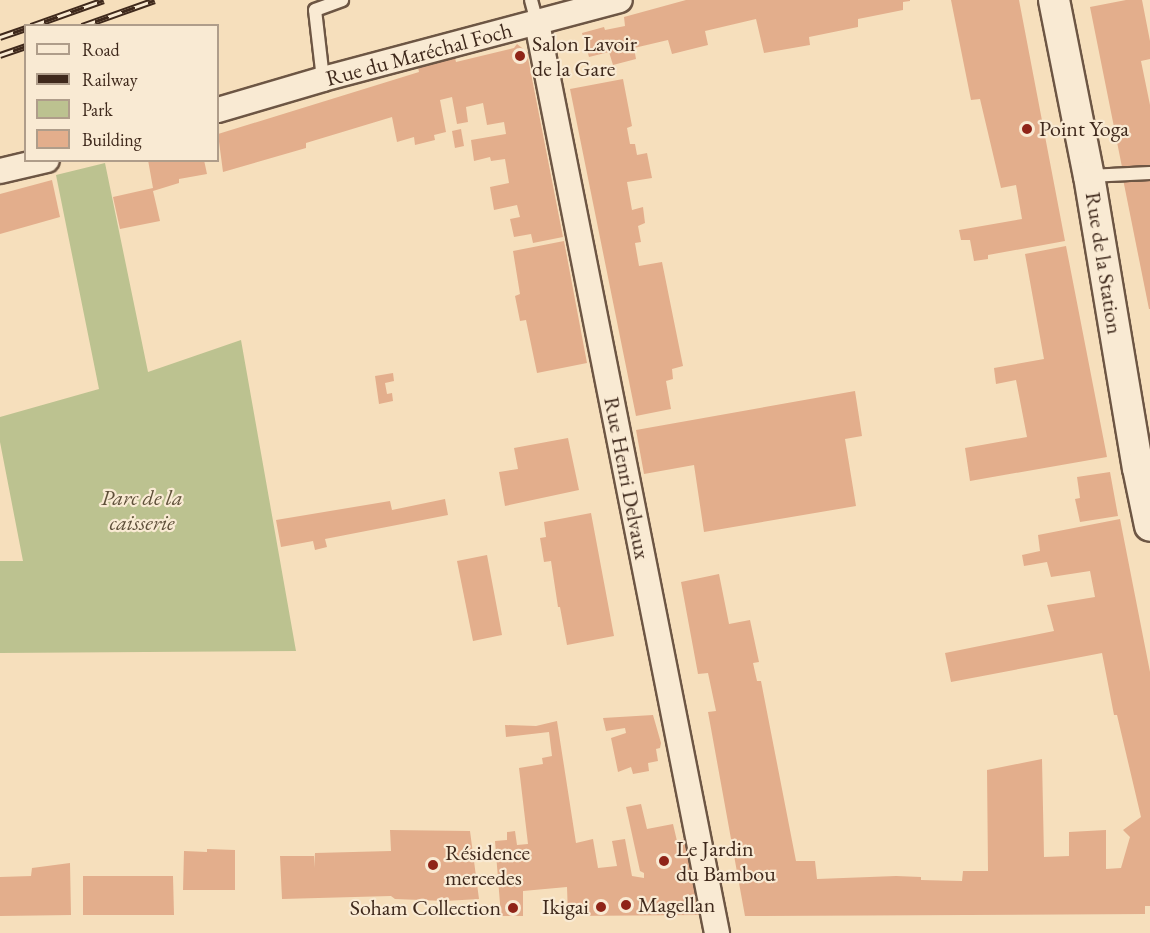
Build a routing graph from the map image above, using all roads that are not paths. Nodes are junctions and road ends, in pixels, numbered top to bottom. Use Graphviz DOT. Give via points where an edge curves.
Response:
graph roads {
  1 [pos="342,0"];
  2 [pos="620,0"];
  3 [pos="1054,0"];
  4 [pos="534,12"];
  5 [pos="323,79"];
  6 [pos="219,110"];
  7 [pos="38,162"];
  8 [pos="0,171"];
  9 [pos="1150,173"];
  10 [pos="1089,176"];
  11 [pos="1144,467"];
  12 [pos="1150,526"];
  13 [pos="717,933"];
  1 -- 5 [label="lane" via="315,10"];
  2 -- 4 [label="street, Rue du Maréchal Foch"];
  3 -- 10 [label="street, Rue de la Station"];
  4 -- 5 [label="street, Rue du Maréchal Foch"];
  4 -- 13 [label="street, Rue Henri Delvaux"];
  5 -- 6 [label="street, Rue du Maréchal Foch"];
  7 -- 8 [label="street"];
  9 -- 10 [label="lane"];
  10 -- 11 [label="street, Rue de la Station"];
  11 -- 12 [label="street, Rue de la Station"];
}
